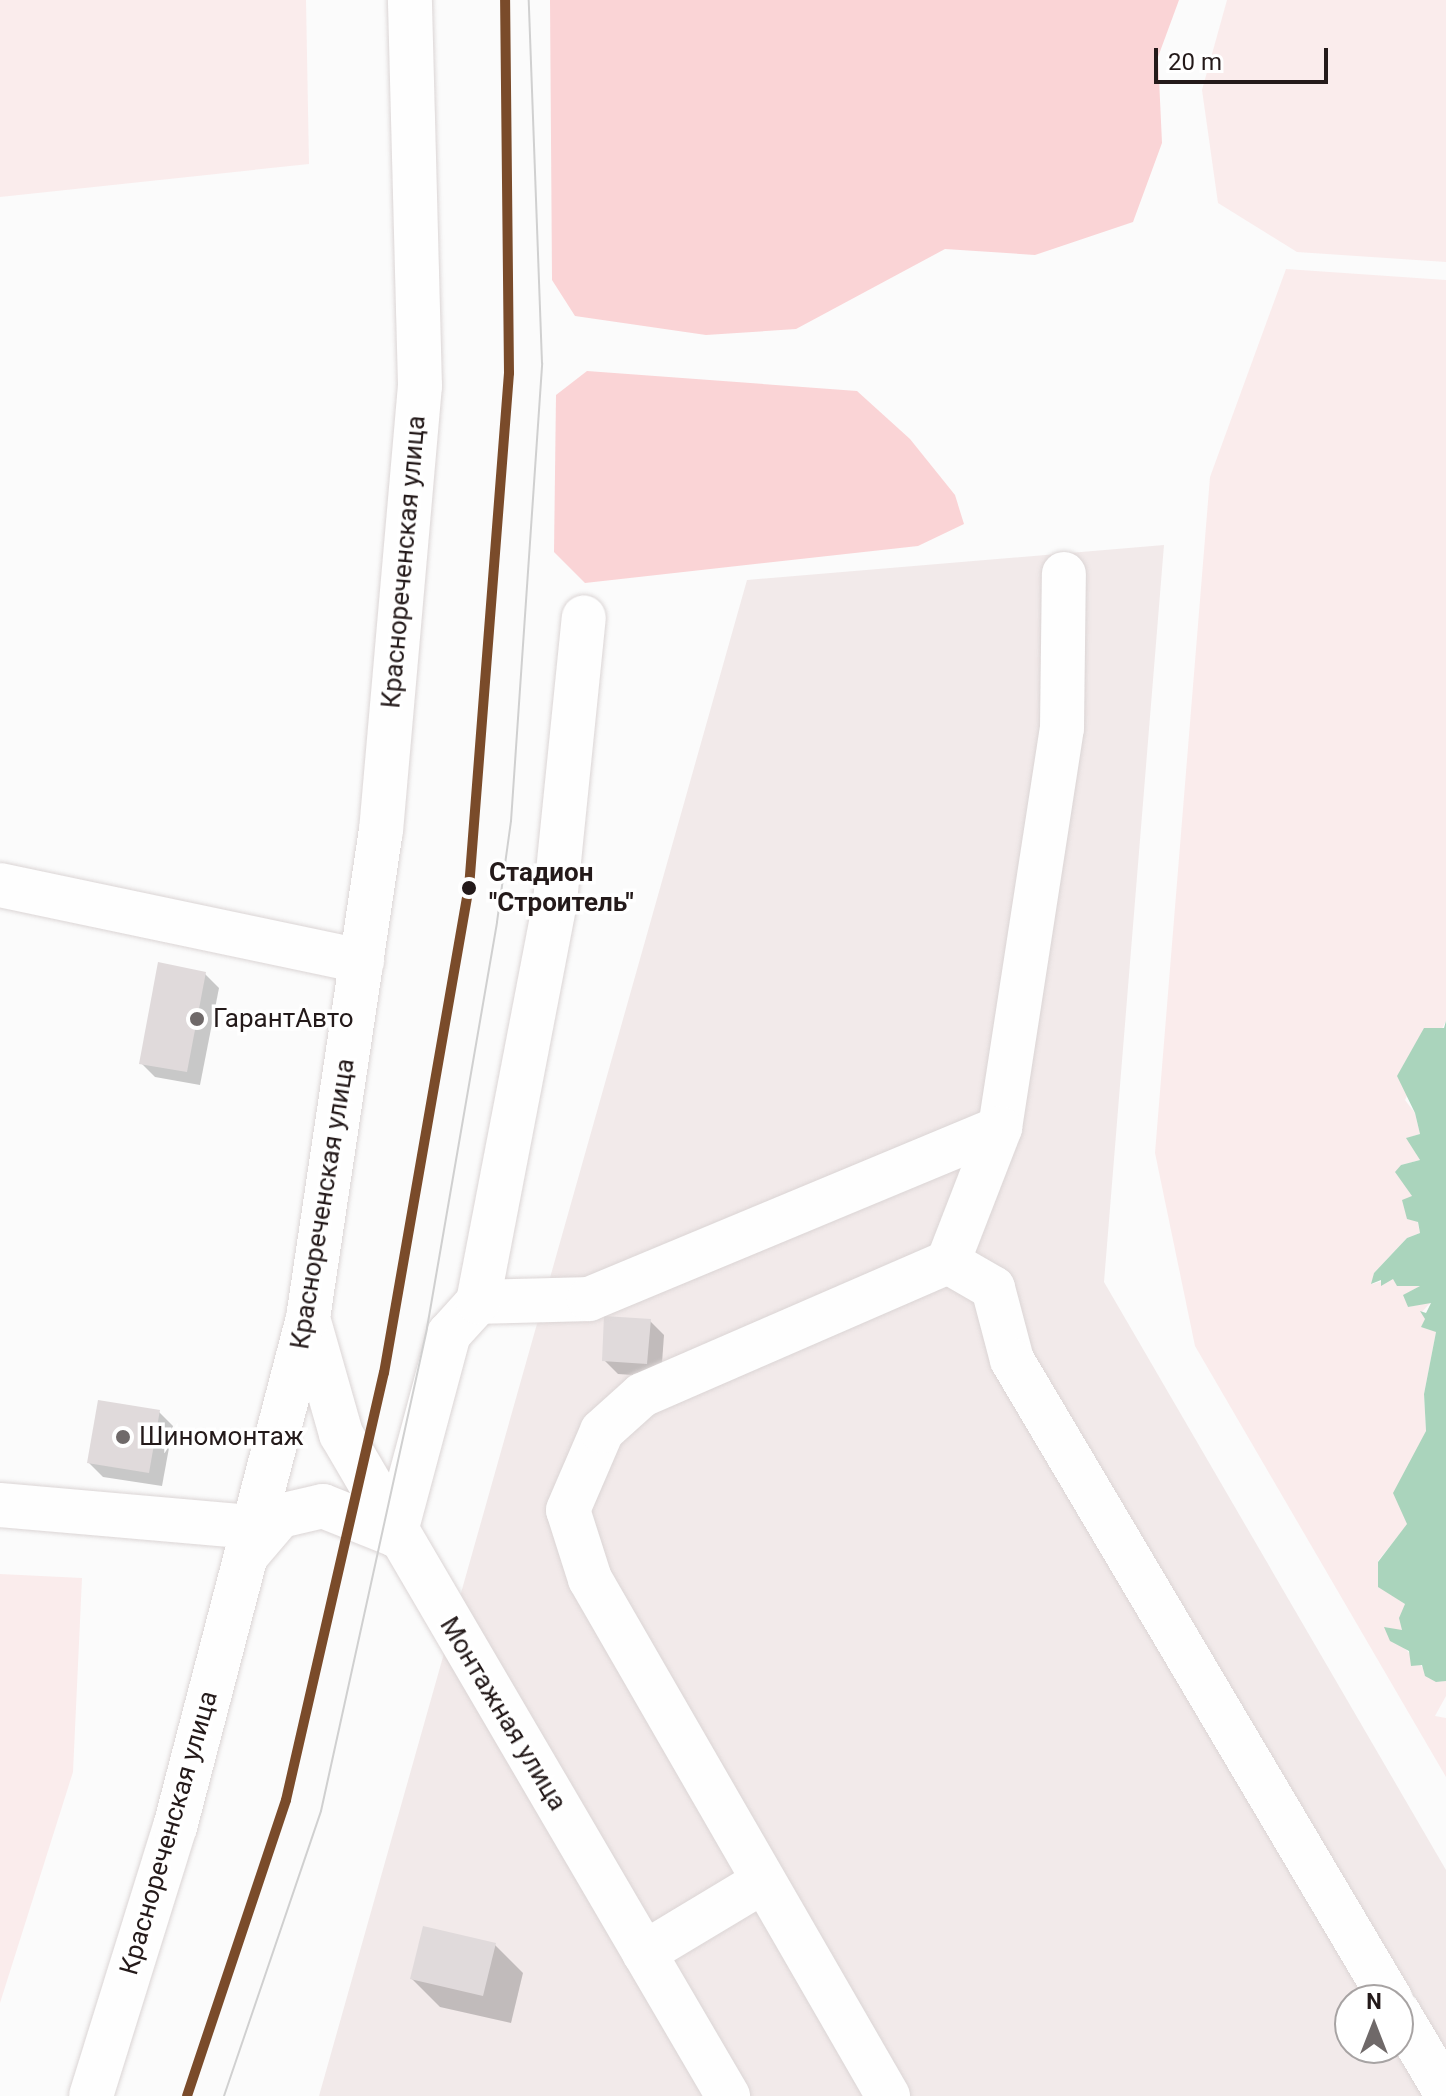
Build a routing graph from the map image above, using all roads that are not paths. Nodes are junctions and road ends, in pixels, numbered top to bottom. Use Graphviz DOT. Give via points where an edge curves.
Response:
graph roads {
  1 [pos="410,0"];
  2 [pos="1064,574"];
  3 [pos="584,617"];
  4 [pos="0,885"];
  5 [pos="362,961"];
  6 [pos="1000,1128"];
  7 [pos="948,1262"];
  8 [pos="478,1302"];
  9 [pos="308,1318"];
  10 [pos="0,1505"];
  11 [pos="395,1535"];
  12 [pos="250,1541"];
  13 [pos="762,1882"];
  14 [pos="644,1953"];
  15 [pos="1382,1984"];
  16 [pos="1414,2039"];
  17 [pos="1446,2093"];
  18 [pos="91,2096"];
  19 [pos="728,2096"];
  20 [pos="888,2096"];
  1 -- 5 [label="main road, Краснореченская улица" via="420,386 381,831"];
  2 -- 6 [label="main road" via="1062,728"];
  3 -- 8 [label="main road" via="555,901"];
  4 -- 5 [label="main road"];
  5 -- 9 [label="main road, Краснореченская улица"];
  6 -- 7 [label="main road"];
  6 -- 8 [label="main road" via="589,1299"];
  7 -- 13 [label="main road" via="642,1395 602,1431 568,1510 590,1579"];
  7 -- 15 [label="main road" via="993,1288 1012,1360"];
  8 -- 11 [label="main road" via="449,1334"];
  9 -- 11 [label="main road, Монтажная улица" via="341,1434"];
  9 -- 12 [label="main road, Краснореченская улица"];
  10 -- 12 [label="main road"];
  11 -- 12 [label="main road" via="323,1506 280,1516"];
  11 -- 14 [label="main road, Монтажная улица"];
  12 -- 18 [label="main road, Краснореченская улица" via="175,1827"];
  13 -- 14 [label="main road"];
  13 -- 20 [label="main road"];
  14 -- 19 [label="main road, Монтажная улица"];
  16 -- 17 [label="main road"];
}
